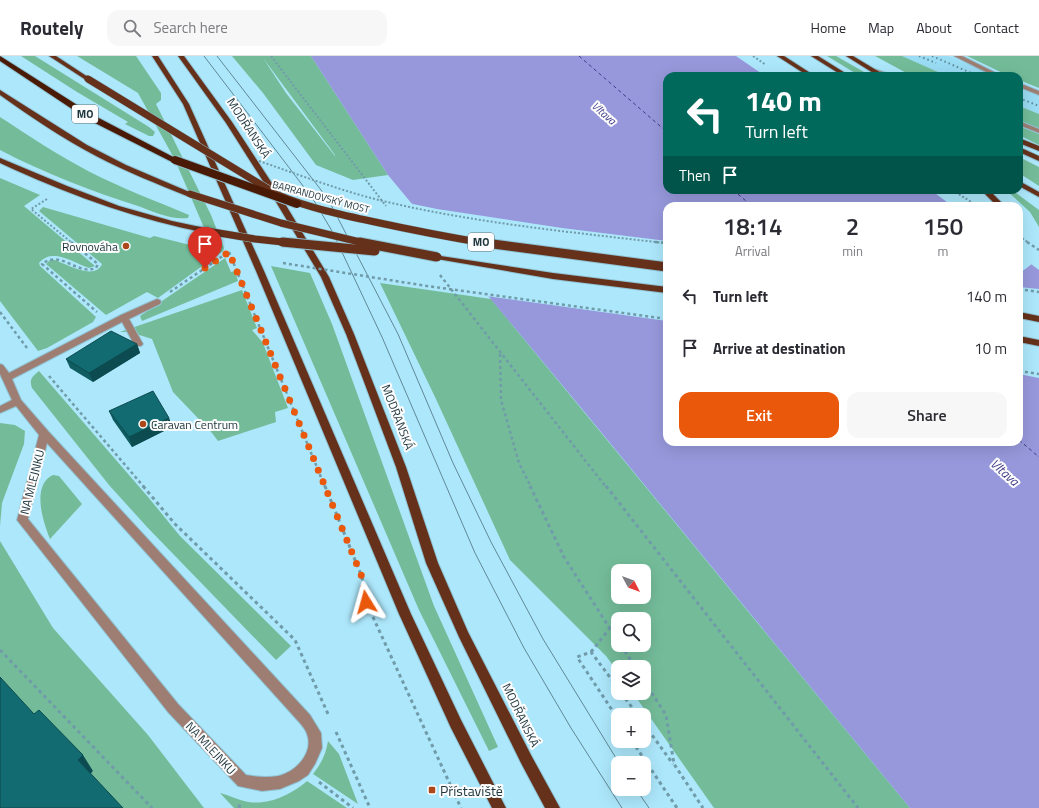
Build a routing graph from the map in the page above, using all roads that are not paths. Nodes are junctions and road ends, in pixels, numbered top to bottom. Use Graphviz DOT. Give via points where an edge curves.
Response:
graph roads {
  1 [pos="52,56"];
  2 [pos="155,56"];
  3 [pos="181,56"];
  4 [pos="780,56"];
  5 [pos="814,56"];
  6 [pos="848,56"];
  7 [pos="957,56"];
  8 [pos="0,58"];
  9 [pos="874,71"];
  10 [pos="806,72"];
  11 [pos="840,72"];
  12 [pos="877,72"];
  13 [pos="991,72"];
  14 [pos="1023,87"];
  15 [pos="0,92"];
  16 [pos="1039,93"];
  17 [pos="1023,125"];
  18 [pos="1039,131"];
  19 [pos="1023,142"];
  20 [pos="1039,149"];
  21 [pos="1023,151"];
  22 [pos="1039,159"];
  23 [pos="0,160"];
  24 [pos="1023,185"];
  25 [pos="989,194"];
  26 [pos="1039,195"];
  27 [pos="997,202"];
  28 [pos="297,204"];
  29 [pos="437,257"];
  30 [pos="663,266"];
  31 [pos="663,290"];
  32 [pos="156,302"];
  33 [pos="1023,316"];
  34 [pos="124,317"];
  35 [pos="1039,319"];
  36 [pos="1023,340"];
  37 [pos="1039,343"];
  38 [pos="138,344"];
  39 [pos="0,367"];
  40 [pos="7,378"];
  41 [pos="17,401"];
  42 [pos="0,410"];
  43 [pos="44,434"];
  44 [pos="499,808"];
  45 [pos="553,808"];
  1 -- 28 [label="main road, bridge" via="278,195"];
  2 -- 44 [label="main road" via="186,104 260,271 405,614"];
  3 -- 45 [label="main road, MODŘANSKÁ" via="229,122 325,277 402,467 432,562 463,633"];
  4 -- 10 [label="main road"];
  5 -- 11 [label="main road"];
  6 -- 9 [label="main road"];
  7 -- 13 [label="street"];
  8 -- 28 [label="highway, BARRANDOVSKÝ MOST / MO, bridge" via="90,117 175,160"];
  9 -- 12 [label="street"];
  14 -- 16 [label="street"];
  15 -- 29 [label="main road, MO, bridge" via="87,148 190,194 259,218"];
  17 -- 18 [label="street"];
  19 -- 20 [label="main road"];
  21 -- 22 [label="main road"];
  23 -- 29 [label="main road, bridge" via="45,180 176,226 256,239"];
  24 -- 26 [label="main road"];
  25 -- 27 [label="main road"];
  28 -- 30 [label="main road, BARRANDOVSKÝ MOST / MO, bridge" via="457,238"];
  29 -- 31 [label="main road, MO" via="553,276"];
  32 -- 34 [label="street"];
  33 -- 35 [label="main road"];
  34 -- 38 [label="street"];
  34 -- 40 [label="street"];
  36 -- 37 [label="main road"];
  39 -- 40 [label="street, NA MLEJNKU"];
  40 -- 41 [label="street, NA MLEJNKU"];
  41 -- 42 [label="street"];
  41 -- 43 [label="street, NA MLEJNKU"];
  43 -- 43 [label="street, NA MLEJNKU" via="22,520 173,708 243,781 262,784 280,782 294,776 310,760 315,748 314,733 305,719"];
}
